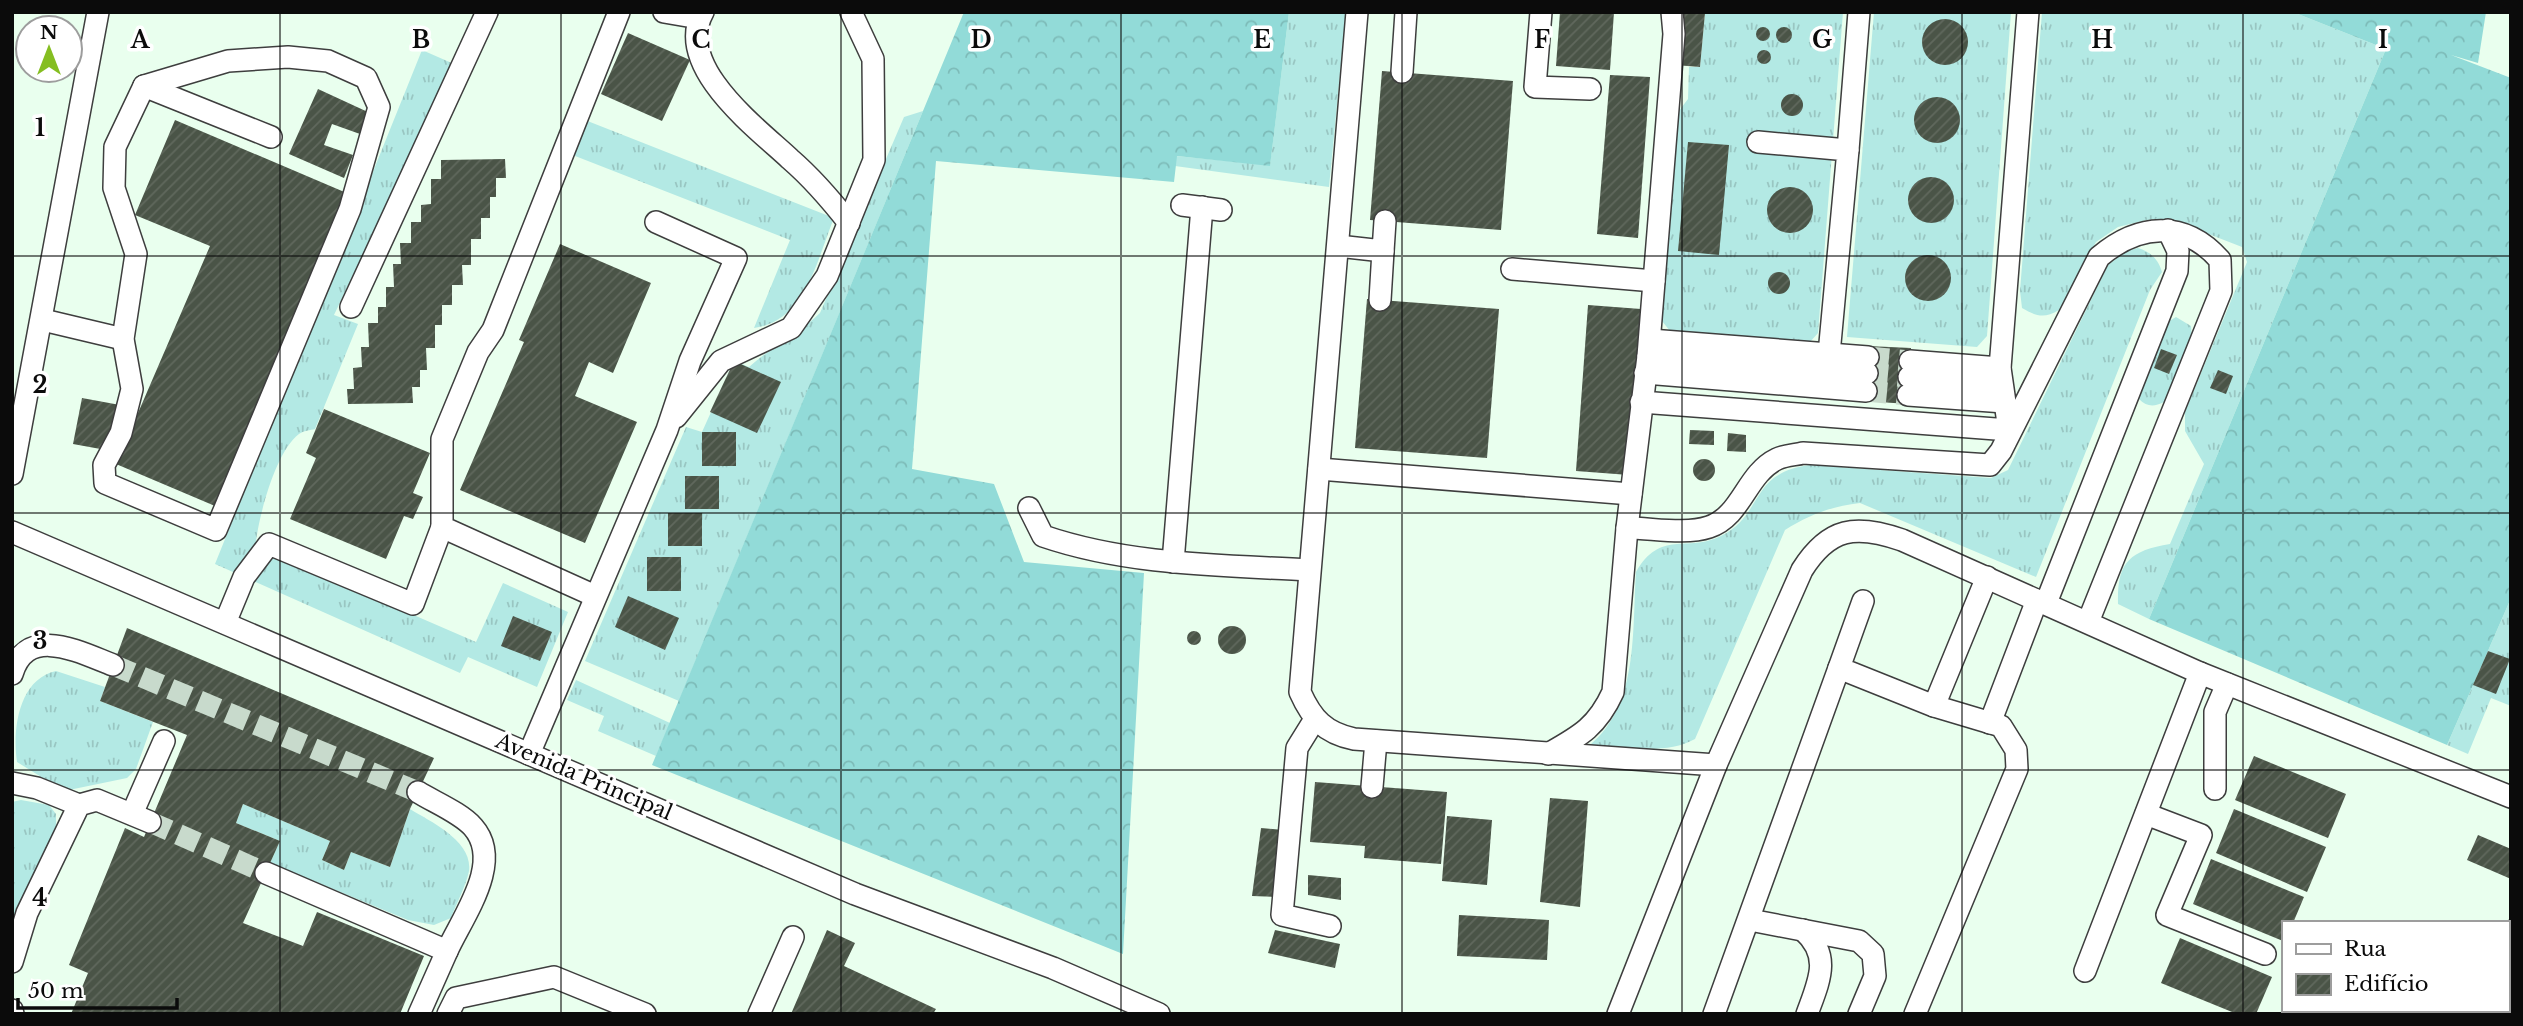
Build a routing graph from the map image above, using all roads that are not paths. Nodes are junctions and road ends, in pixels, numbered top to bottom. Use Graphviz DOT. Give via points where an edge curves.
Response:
graph roads {
  1 [pos="98,12"];
  2 [pos="487,12"];
  3 [pos="619,12"];
  4 [pos="664,12"];
  5 [pos="851,12"];
  6 [pos="1356,12"];
  7 [pos="1406,12"];
  8 [pos="1541,12"];
  9 [pos="1859,12"];
  10 [pos="2028,12"];
  11 [pos="1674,14"];
  12 [pos="701,15"];
  13 [pos="1402,72"];
  14 [pos="144,86"];
  15 [pos="1590,89"];
  16 [pos="271,137"];
  17 [pos="1758,142"];
  18 [pos="1848,150"];
  19 [pos="1202,207"];
  20 [pos="1385,221"];
  21 [pos="656,222"];
  22 [pos="849,223"];
  23 [pos="2168,230"];
  24 [pos="1338,246"];
  25 [pos="1383,251"];
  26 [pos="1512,269"];
  27 [pos="1654,281"];
  28 [pos="1380,300"];
  29 [pos="351,307"];
  30 [pos="43,320"];
  31 [pos="123,339"];
  32 [pos="1829,354"];
  33 [pos="1648,356"];
  34 [pos="2001,385"];
  35 [pos="1642,402"];
  36 [pos="667,430"];
  37 [pos="2009,430"];
  38 [pos="1319,469"];
  39 [pos="12,474"];
  40 [pos="1631,494"];
  41 [pos="1029,508"];
  42 [pos="442,527"];
  43 [pos="1627,528"];
  44 [pos="12,533"];
  45 [pos="1173,562"];
  46 [pos="1308,570"];
  47 [pos="1987,577"];
  48 [pos="595,596"];
  49 [pos="1863,601"];
  50 [pos="2042,601"];
  51 [pos="2088,622"];
  52 [pos="225,623"];
  53 [pos="113,665"];
  54 [pos="1839,668"];
  55 [pos="2200,673"];
  56 [pos="12,674"];
  57 [pos="2227,684"];
  58 [pos="1934,706"];
  59 [pos="1315,719"];
  60 [pos="1990,723"];
  61 [pos="164,741"];
  62 [pos="1376,741"];
  63 [pos="529,754"];
  64 [pos="1548,754"];
  65 [pos="1716,765"];
  66 [pos="12,783"];
  67 [pos="1373,787"];
  68 [pos="2215,789"];
  69 [pos="418,792"];
  70 [pos="2511,797"];
  71 [pos="79,805"];
  72 [pos="2146,814"];
  73 [pos="266,873"];
  74 [pos="1750,920"];
  75 [pos="1330,926"];
  76 [pos="1803,930"];
  77 [pos="793,937"];
  78 [pos="447,951"];
  79 [pos="2265,954"];
  80 [pos="12,962"];
  81 [pos="2085,971"];
  82 [pos="612,1007"];
  83 [pos="419,1014"];
  84 [pos="448,1014"];
  85 [pos="645,1014"];
  86 [pos="760,1014"];
  87 [pos="1159,1014"];
  88 [pos="1618,1014"];
  89 [pos="1714,1014"];
  90 [pos="1807,1014"];
  91 [pos="1858,1014"];
  92 [pos="1915,1014"];
  1 -- 30 [label="lane"];
  2 -- 29 [label="lane"];
  3 -- 42 [label="lane" via="493,330 478,352 442,439"];
  4 -- 12 [label="lane"];
  5 -- 22 [label="lane" via="873,59 874,160"];
  6 -- 24 [label="lane"];
  7 -- 13 [label="lane"];
  8 -- 15 [label="lane" via="1535,87"];
  9 -- 18 [label="lane"];
  10 -- 34 [label="lane"];
  11 -- 27 [label="lane"];
  12 -- 22 [label="lane" via="697,52 731,107 792,160"];
  14 -- 16 [label="lane"];
  14 -- 31 [label="lane" via="115,147 114,188 136,254"];
  14 -- 31 [label="lane" via="228,61 288,57 328,61 366,78 379,107 350,209 216,530 105,483 104,465 121,433 132,389"];
  17 -- 18 [label="lane"];
  18 -- 32 [label="lane"];
  19 -- 45 [label="lane"];
  20 -- 25 [label="lane"];
  21 -- 36 [label="lane" via="736,258 690,361"];
  22 -- 36 [label="lane" via="827,276 791,328 721,361"];
  23 -- 37 [label="lane" via="2119,240 2099,257"];
  23 -- 50 [label="lane" via="2178,251 2177,271"];
  23 -- 51 [label="lane" via="2204,242 2220,260 2221,291"];
  24 -- 25 [label="lane"];
  24 -- 38 [label="lane"];
  25 -- 28 [label="lane"];
  26 -- 27 [label="lane"];
  27 -- 33 [label="lane"];
  30 -- 31 [label="lane"];
  30 -- 39 [label="lane"];
  32 -- 33 [label="lane"];
  32 -- 33 [label="lane" via="1867,374"];
  33 -- 35 [label="lane"];
  34 -- 34 [label="lane" via="1909,378"];
  34 -- 37 [label="lane"];
  35 -- 37 [label="lane"];
  35 -- 40 [label="lane"];
  36 -- 48 [label="lane"];
  37 -- 43 [label="lane" via="1990,465 1803,453 1779,458 1753,480 1733,511 1709,527"];
  38 -- 40 [label="lane"];
  38 -- 46 [label="lane"];
  40 -- 43 [label="lane"];
  41 -- 45 [label="lane" via="1043,536 1145,560"];
  42 -- 48 [label="lane"];
  42 -- 52 [label="lane" via="413,604 269,544 244,578"];
  43 -- 64 [label="lane" via="1613,692 1603,715 1585,733"];
  44 -- 52 [label="lane, Avenida Principal"];
  45 -- 46 [label="lane"];
  46 -- 59 [label="lane" via="1300,692"];
  47 -- 50 [label="lane"];
  47 -- 58 [label="lane"];
  47 -- 65 [label="lane" via="1878,531 1857,530 1824,542 1802,570"];
  48 -- 63 [label="lane"];
  49 -- 54 [label="lane"];
  50 -- 51 [label="lane"];
  50 -- 60 [label="lane"];
  51 -- 55 [label="lane"];
  52 -- 63 [label="lane, Avenida Principal"];
  53 -- 56 [label="lane" via="64,646 35,646 17,659"];
  54 -- 58 [label="lane"];
  54 -- 74 [label="lane"];
  55 -- 57 [label="lane"];
  55 -- 72 [label="lane"];
  57 -- 68 [label="lane" via="2215,712"];
  57 -- 70 [label="lane"];
  58 -- 60 [label="lane"];
  59 -- 62 [label="lane" via="1335,735"];
  59 -- 75 [label="lane" via="1297,748 1282,915"];
  60 -- 92 [label="lane" via="2001,726 2016,750 2017,769"];
  61 -- 71 [label="lane" via="141,818 97,800"];
  62 -- 64 [label="lane"];
  62 -- 67 [label="lane"];
  63 -- 87 [label="lane, Avenida Principal" via="855,894 1053,968"];
  64 -- 65 [label="lane"];
  65 -- 88 [label="lane"];
  66 -- 71 [label="lane"];
  69 -- 78 [label="lane" via="473,826 486,852 482,876"];
  71 -- 80 [label="lane" via="27,913"];
  72 -- 79 [label="lane" via="2200,835 2167,915"];
  72 -- 81 [label="lane"];
  73 -- 78 [label="lane"];
  74 -- 76 [label="lane"];
  74 -- 89 [label="lane"];
  76 -- 90 [label="lane" via="1817,942 1822,960"];
  76 -- 91 [label="lane" via="1858,941 1873,954 1875,976"];
  77 -- 86 [label="lane"];
  78 -- 83 [label="lane"];
  82 -- 84 [label="lane" via="554,977 456,998"];
  82 -- 85 [label="lane"];
}
